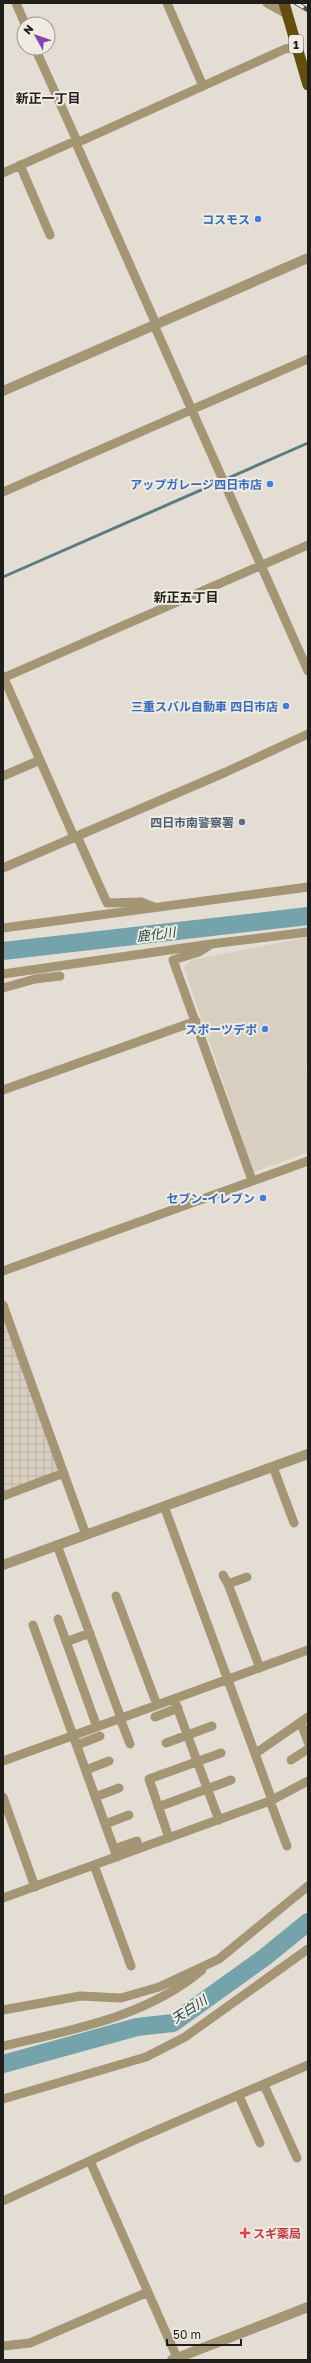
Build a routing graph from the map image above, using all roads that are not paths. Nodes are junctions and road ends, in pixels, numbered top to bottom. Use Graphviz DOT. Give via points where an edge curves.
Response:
graph roads {
  1 [pos="16,3"];
  2 [pos="167,3"];
  3 [pos="267,3"];
  4 [pos="285,8"];
  5 [pos="22,16"];
  6 [pos="297,46"];
  7 [pos="39,56"];
  8 [pos="308,85"];
  9 [pos="203,86"];
  10 [pos="76,141"];
  11 [pos="20,166"];
  12 [pos="3,173"];
  13 [pos="50,235"];
  14 [pos="308,258"];
  15 [pos="155,325"];
  16 [pos="308,359"];
  17 [pos="3,391"];
  18 [pos="192,409"];
  19 [pos="3,492"];
  20 [pos="308,545"];
  21 [pos="261,565"];
  22 [pos="308,671"];
  23 [pos="3,677"];
  24 [pos="308,734"];
  25 [pos="40,760"];
  26 [pos="3,776"];
  27 [pos="76,837"];
  28 [pos="3,868"];
  29 [pos="308,887"];
  30 [pos="156,908"];
  31 [pos="3,928"];
  32 [pos="308,932"];
  33 [pos="211,944"];
  34 [pos="3,974"];
  35 [pos="60,976"];
  36 [pos="3,988"];
  37 [pos="196,1021"];
  38 [pos="3,1090"];
  39 [pos="308,1161"];
  40 [pos="252,1180"];
  41 [pos="3,1271"];
  42 [pos="3,1305"];
  43 [pos="308,1454"];
  44 [pos="273,1467"];
  45 [pos="64,1473"];
  46 [pos="3,1496"];
  47 [pos="164,1506"];
  48 [pos="294,1523"];
  49 [pos="86,1535"];
  50 [pos="57,1545"];
  51 [pos="3,1565"];
  52 [pos="223,1575"];
  53 [pos="247,1577"];
  54 [pos="228,1584"];
  55 [pos="116,1596"];
  56 [pos="58,1619"];
  57 [pos="33,1625"];
  58 [pos="90,1633"];
  59 [pos="66,1642"];
  60 [pos="308,1650"];
  61 [pos="260,1668"];
  62 [pos="229,1679"];
  63 [pos="174,1699"];
  64 [pos="157,1705"];
  65 [pos="178,1708"];
  66 [pos="155,1716"];
  67 [pos="121,1718"];
  68 [pos="304,1720"];
  69 [pos="212,1726"];
  70 [pos="98,1731"];
  71 [pos="73,1735"];
  72 [pos="188,1735"];
  73 [pos="308,1742"];
  74 [pos="166,1743"];
  75 [pos="130,1744"];
  76 [pos="77,1745"];
  77 [pos="308,1749"];
  78 [pos="221,1753"];
  79 [pos="256,1753"];
  80 [pos="291,1760"];
  81 [pos="3,1761"];
  82 [pos="109,1761"];
  83 [pos="198,1762"];
  84 [pos="86,1770"];
  85 [pos="231,1780"];
  86 [pos="308,1781"];
  87 [pos="119,1788"];
  88 [pos="207,1789"];
  89 [pos="3,1797"];
  90 [pos="95,1797"];
  91 [pos="271,1800"];
  92 [pos="158,1806"];
  93 [pos="129,1815"];
  94 [pos="219,1820"];
  95 [pos="105,1824"];
  96 [pos="169,1838"];
  97 [pos="137,1841"];
  98 [pos="287,1846"];
  99 [pos="115,1853"];
  100 [pos="94,1865"];
  101 [pos="308,1886"];
  102 [pos="35,1887"];
  103 [pos="3,1898"];
  104 [pos="308,1949"];
  105 [pos="209,1964"];
  106 [pos="132,1966"];
  107 [pos="3,2010"];
  108 [pos="3,2046"];
  109 [pos="308,2066"];
  110 [pos="264,2085"];
  111 [pos="239,2096"];
  112 [pos="3,2099"];
  113 [pos="260,2143"];
  114 [pos="297,2158"];
  115 [pos="90,2161"];
  116 [pos="3,2201"];
  117 [pos="148,2292"];
  118 [pos="308,2307"];
  119 [pos="3,2346"];
  120 [pos="175,2359"];
  1 -- 5 [label="street"];
  2 -- 9 [label="street"];
  3 -- 4 [label="street"];
  4 -- 6 [label="highway, 1"];
  6 -- 8 [label="highway, 1"];
  6 -- 9 [label="street"];
  7 -- 10 [label="street"];
  9 -- 10 [label="street"];
  10 -- 11 [label="street"];
  10 -- 15 [label="street"];
  11 -- 12 [label="street"];
  11 -- 13 [label="street"];
  14 -- 15 [label="street"];
  15 -- 17 [label="street"];
  15 -- 18 [label="street"];
  16 -- 18 [label="street"];
  18 -- 19 [label="street"];
  18 -- 21 [label="street"];
  20 -- 21 [label="street"];
  21 -- 22 [label="street"];
  21 -- 23 [label="street"];
  23 -- 25 [label="street"];
  24 -- 27 [label="street"];
  25 -- 26 [label="street"];
  25 -- 27 [label="street"];
  27 -- 28 [label="street"];
  27 -- 30 [label="street" via="107,903 141,902"];
  29 -- 30 [label="street"];
  30 -- 31 [label="street"];
  32 -- 33 [label="street"];
  33 -- 34 [label="street"];
  33 -- 37 [label="street" via="200,952 173,960"];
  35 -- 36 [label="street" via="35,979"];
  37 -- 38 [label="street"];
  37 -- 40 [label="street"];
  39 -- 40 [label="street"];
  40 -- 41 [label="street"];
  42 -- 45 [label="street"];
  43 -- 44 [label="street"];
  44 -- 47 [label="street"];
  44 -- 48 [label="street"];
  45 -- 46 [label="street"];
  45 -- 49 [label="street"];
  47 -- 49 [label="street"];
  47 -- 62 [label="street"];
  49 -- 50 [label="street"];
  50 -- 51 [label="street"];
  50 -- 58 [label="street"];
  52 -- 54 [label="street"];
  53 -- 54 [label="street"];
  54 -- 61 [label="street"];
  55 -- 64 [label="street"];
  56 -- 59 [label="street"];
  57 -- 71 [label="street"];
  58 -- 59 [label="street"];
  58 -- 67 [label="street"];
  59 -- 70 [label="street"];
  60 -- 61 [label="street"];
  61 -- 62 [label="street"];
  62 -- 63 [label="street"];
  62 -- 79 [label="street"];
  63 -- 64 [label="street"];
  63 -- 65 [label="street"];
  64 -- 67 [label="street"];
  65 -- 66 [label="street"];
  65 -- 72 [label="street"];
  67 -- 70 [label="street"];
  67 -- 75 [label="street"];
  68 -- 73 [label="street"];
  68 -- 79 [label="street"];
  69 -- 72 [label="street"];
  70 -- 71 [label="street"];
  70 -- 76 [label="street"];
  71 -- 76 [label="street"];
  71 -- 81 [label="street"];
  72 -- 74 [label="street"];
  72 -- 83 [label="street"];
  76 -- 84 [label="street"];
  77 -- 80 [label="street"];
  78 -- 83 [label="street"];
  79 -- 91 [label="street"];
  82 -- 84 [label="street"];
  83 -- 88 [label="street"];
  83 -- 92 [label="street" via="148,1779"];
  84 -- 90 [label="street"];
  85 -- 88 [label="street"];
  86 -- 91 [label="street"];
  87 -- 90 [label="street"];
  88 -- 92 [label="street"];
  88 -- 94 [label="street"];
  89 -- 102 [label="street"];
  90 -- 95 [label="street"];
  91 -- 94 [label="street"];
  91 -- 98 [label="street"];
  92 -- 96 [label="street"];
  93 -- 95 [label="street"];
  94 -- 96 [label="street"];
  95 -- 99 [label="street"];
  96 -- 99 [label="street"];
  97 -- 99 [label="street"];
  99 -- 100 [label="street"];
  100 -- 102 [label="street"];
  100 -- 106 [label="street"];
  101 -- 105 [label="street" via="219,1959"];
  102 -- 103 [label="street"];
  104 -- 112 [label="street" via="185,2037 146,2057"];
  105 -- 107 [label="street" via="132,1996 80,1996"];
  105 -- 108 [label="street" via="173,1990 136,2010 118,2017"];
  109 -- 110 [label="street"];
  110 -- 111 [label="street"];
  110 -- 114 [label="street"];
  111 -- 113 [label="street"];
  111 -- 115 [label="street"];
  115 -- 116 [label="street"];
  115 -- 117 [label="street"];
  117 -- 119 [label="street" via="30,2343"];
  117 -- 120 [label="street"];
  118 -- 120 [label="street"];
}
